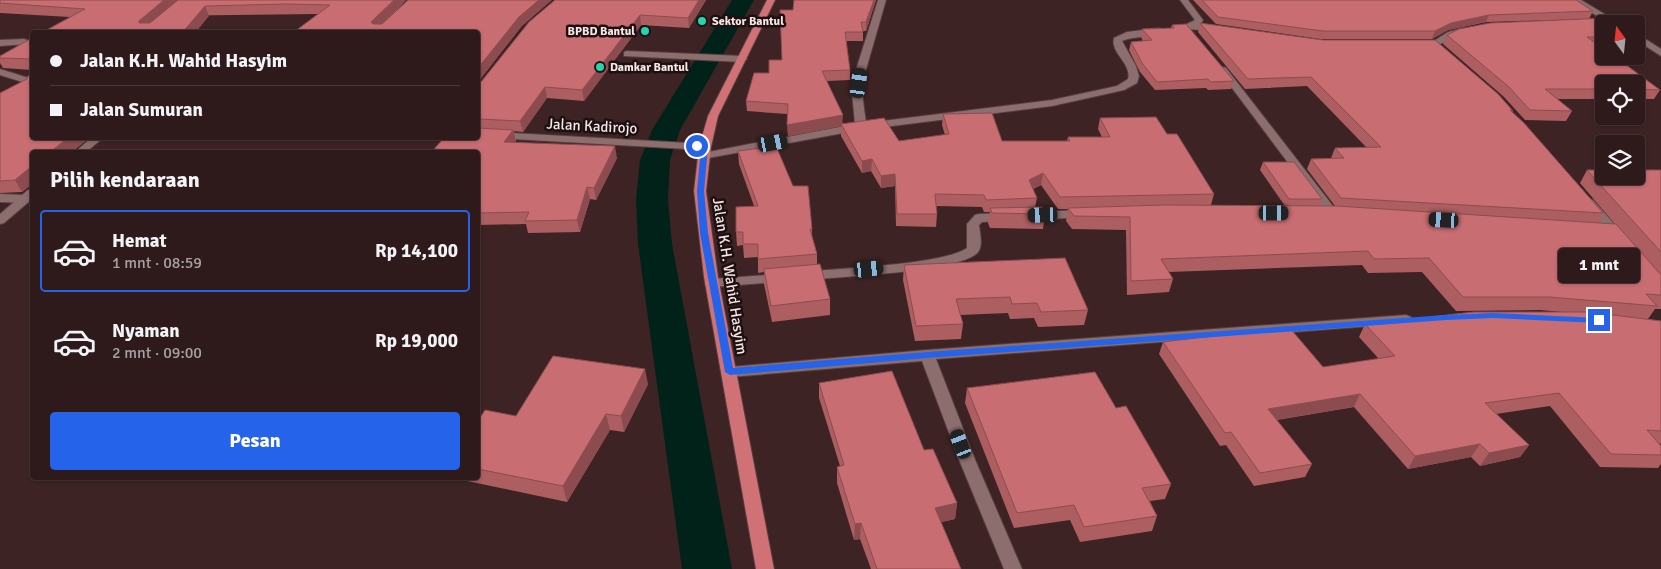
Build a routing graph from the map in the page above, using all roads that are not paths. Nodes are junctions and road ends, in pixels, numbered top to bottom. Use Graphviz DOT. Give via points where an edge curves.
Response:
graph roads {
  1 [pos="771,0"];
  2 [pos="882,0"];
  3 [pos="1184,0"];
  4 [pos="1575,0"];
  5 [pos="1601,15"];
  6 [pos="1183,27"];
  7 [pos="1476,28"];
  8 [pos="1223,30"];
  9 [pos="1199,41"];
  10 [pos="0,42"];
  11 [pos="24,42"];
  12 [pos="1645,42"];
  13 [pos="1445,52"];
  14 [pos="1661,53"];
  15 [pos="627,54"];
  16 [pos="742,59"];
  17 [pos="1217,62"];
  18 [pos="0,72"];
  19 [pos="30,85"];
  20 [pos="860,127"];
  21 [pos="480,134"];
  22 [pos="95,140"];
  23 [pos="83,150"];
  24 [pos="702,150"];
  25 [pos="1582,195"];
  26 [pos="29,196"];
  27 [pos="0,198"];
  28 [pos="1312,213"];
  29 [pos="1096,214"];
  30 [pos="0,220"];
  31 [pos="1594,230"];
  32 [pos="1613,231"];
  33 [pos="1625,245"];
  34 [pos="712,283"];
  35 [pos="1417,320"];
  36 [pos="927,355"];
  37 [pos="730,372"];
  38 [pos="765,569"];
  39 [pos="1013,569"];
  1 -- 16 [label="main road, Jalan K.H. Wahid Hasyim"];
  2 -- 20 [label="street" via="860,73 857,93"];
  3 -- 6 [label="street" via="1199,20"];
  4 -- 5 [label="street"];
  6 -- 8 [label="street"];
  6 -- 9 [label="street"];
  6 -- 20 [label="street, Jalan Kadirojo" via="1127,35 1117,40 1134,72 1132,84 1122,89 1060,102"];
  7 -- 13 [label="street" via="1429,44"];
  10 -- 11 [label="street"];
  12 -- 14 [label="street"];
  15 -- 16 [label="street"];
  16 -- 24 [label="main road, Jalan K.H. Wahid Hasyim" via="713,116"];
  17 -- 28 [label="street" via="1336,213"];
  18 -- 19 [label="street"];
  20 -- 24 [label="street, Jalan Kadirojo"];
  21 -- 24 [label="street, Jalan Kadirojo" via="658,144"];
  22 -- 23 [label="street"];
  24 -- 34 [label="main road, Jalan K.H. Wahid Hasyim" via="701,199"];
  25 -- 32 [label="street"];
  26 -- 27 [label="street"];
  26 -- 30 [label="street"];
  29 -- 34 [label="street" via="979,218 973,224 972,251 966,256 940,262"];
  31 -- 32 [label="street"];
  32 -- 33 [label="street"];
  34 -- 37 [label="main road, Jalan K.H. Wahid Hasyim"];
  35 -- 36 [label="street"];
  36 -- 37 [label="street"];
  36 -- 39 [label="street"];
  37 -- 38 [label="main road, Jalan K.H. Wahid Hasyim"];
}
